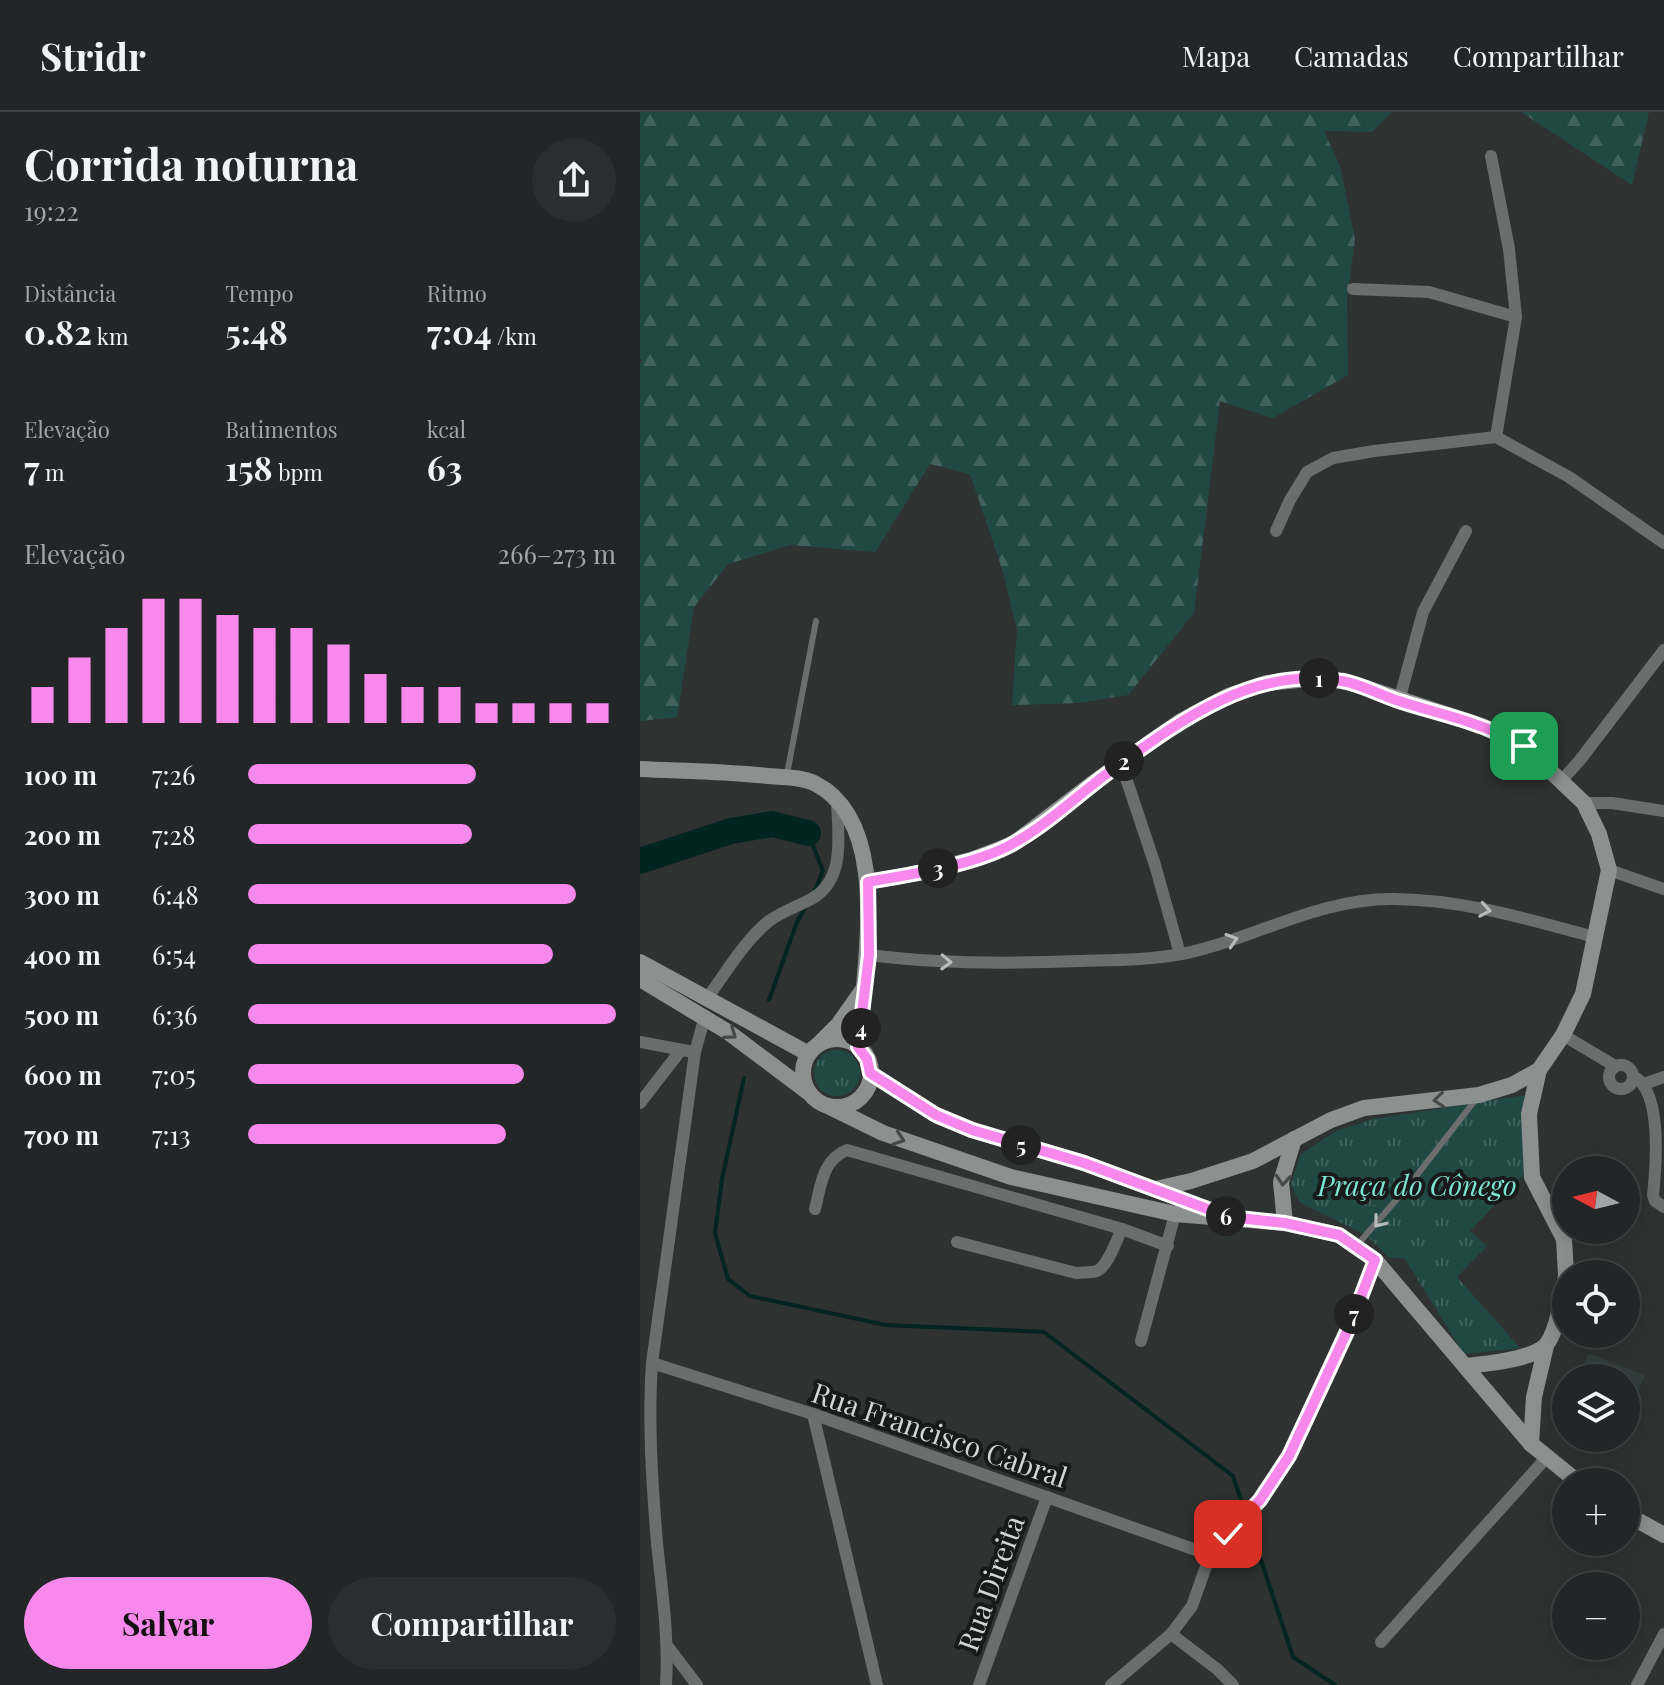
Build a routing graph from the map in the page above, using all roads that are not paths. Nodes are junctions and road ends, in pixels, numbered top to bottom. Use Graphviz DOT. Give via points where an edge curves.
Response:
graph roads {
  1 [pos="1491,156"];
  2 [pos="1353,289"];
  3 [pos="1516,317"];
  4 [pos="1496,437"];
  5 [pos="1276,531"];
  6 [pos="1466,531"];
  7 [pos="1664,543"];
  8 [pos="816,621"];
  9 [pos="1664,650"];
  10 [pos="1399,701"];
  11 [pos="1121,763"];
  12 [pos="640,769"];
  13 [pos="786,777"];
  14 [pos="1562,780"];
  15 [pos="837,798"];
  16 [pos="1584,803"];
  17 [pos="1664,811"];
  18 [pos="1609,870"];
  19 [pos="868,882"];
  20 [pos="1664,889"];
  21 [pos="1594,937"];
  22 [pos="1180,954"];
  23 [pos="869,955"];
  24 [pos="640,962"];
  25 [pos="640,979"];
  26 [pos="864,988"];
  27 [pos="707,998"];
  28 [pos="705,1016"];
  29 [pos="1563,1035"];
  30 [pos="640,1042"];
  31 [pos="858,1047"];
  32 [pos="814,1049"];
  33 [pos="681,1050"];
  34 [pos="695,1052"];
  35 [pos="1615,1066"];
  36 [pos="1539,1070"];
  37 [pos="870,1073"];
  38 [pos="1664,1077"];
  39 [pos="1638,1080"];
  40 [pos="809,1093"];
  41 [pos="1479,1095"];
  42 [pos="640,1103"];
  43 [pos="828,1106"];
  44 [pos="1294,1139"];
  45 [pos="1661,1150"];
  46 [pos="1156,1189"];
  47 [pos="1664,1207"];
  48 [pos="815,1209"];
  49 [pos="1175,1214"];
  50 [pos="1229,1217"];
  51 [pos="1285,1223"];
  52 [pos="1122,1229"];
  53 [pos="957,1242"];
  54 [pos="1357,1245"];
  55 [pos="1168,1246"];
  56 [pos="1375,1260"];
  57 [pos="1565,1260"];
  58 [pos="1552,1330"];
  59 [pos="1141,1341"];
  60 [pos="1546,1346"];
  61 [pos="652,1363"];
  62 [pos="1466,1366"];
  63 [pos="813,1414"];
  64 [pos="1531,1444"];
  65 [pos="1547,1457"];
  66 [pos="1561,1468"];
  67 [pos="1047,1497"];
  68 [pos="1640,1522"];
  69 [pos="1664,1535"];
  70 [pos="1210,1555"];
  71 [pos="1171,1634"];
  72 [pos="1664,1634"];
  73 [pos="1381,1642"];
  74 [pos="668,1647"];
  75 [pos="666,1685"];
  76 [pos="697,1685"];
  77 [pos="877,1685"];
  78 [pos="979,1685"];
  79 [pos="1111,1685"];
  80 [pos="1233,1685"];
  81 [pos="1637,1685"];
  1 -- 3 [label="street"];
  2 -- 3 [label="street" via="1429,292"];
  3 -- 4 [label="street"];
  4 -- 5 [label="street" via="1333,458 1307,472"];
  4 -- 7 [label="street" via="1569,477"];
  6 -- 10 [label="street" via="1423,612"];
  8 -- 13 [label="lane"];
  9 -- 14 [label="street"];
  10 -- 11 [label="street" via="1345,681 1266,683 1181,721"];
  10 -- 14 [label="street" via="1482,726 1524,746"];
  11 -- 19 [label="street" via="1013,844 942,867"];
  11 -- 22 [label="street"];
  12 -- 13 [label="street"];
  13 -- 15 [label="street" via="814,783"];
  14 -- 16 [label="street"];
  15 -- 19 [label="street" via="860,846"];
  15 -- 27 [label="street" via="831,882 760,931"];
  16 -- 17 [label="street"];
  16 -- 18 [label="street"];
  18 -- 20 [label="street"];
  18 -- 21 [label="street"];
  19 -- 23 [label="street"];
  22 -- 21 [label="street, one-way" via="1336,903 1391,899 1501,912"];
  21 -- 29 [label="street" via="1583,994"];
  23 -- 22 [label="street, one-way" via="993,964"];
  23 -- 26 [label="street"];
  24 -- 27 [label="street"];
  25 -- 28 [label="street"];
  26 -- 31 [label="street"];
  26 -- 32 [label="street"];
  27 -- 32 [label="street"];
  28 -- 34 [label="street"];
  28 -- 40 [label="street, one-way"];
  29 -- 35 [label="street"];
  29 -- 36 [label="street"];
  30 -- 33 [label="street"];
  31 -- 32 [label="street" via="839,1039"];
  31 -- 37 [label="street"];
  32 -- 40 [label="street" via="803,1070"];
  33 -- 34 [label="street"];
  33 -- 42 [label="street"];
  34 -- 61 [label="street"];
  35 -- 39 [label="street" via="1630,1068"];
  35 -- 39 [label="street" via="1610,1073 1615,1087"];
  36 -- 41 [label="street"];
  36 -- 57 [label="street" via="1529,1114 1532,1177 1564,1239"];
  37 -- 43 [label="street" via="860,1098 849,1105"];
  37 -- 46 [label="street" via="936,1115 972,1130"];
  38 -- 39 [label="street"];
  39 -- 45 [label="street"];
  40 -- 43 [label="street"];
  41 -- 44 [label="street, one-way" via="1364,1108"];
  41 -- 54 [label="lane, one-way"];
  43 -- 49 [label="street, one-way" via="883,1133 1011,1177"];
  44 -- 46 [label="street" via="1253,1161"];
  44 -- 51 [label="street, one-way" via="1281,1182"];
  45 -- 47 [label="street" via="1653,1195"];
  46 -- 50 [label="street"];
  48 -- 52 [label="street" via="828,1163 847,1150"];
  49 -- 50 [label="street"];
  49 -- 55 [label="street"];
  50 -- 51 [label="street"];
  51 -- 54 [label="street" via="1339,1235"];
  52 -- 53 [label="street" via="1104,1264 1096,1271 1076,1273"];
  52 -- 55 [label="street"];
  54 -- 56 [label="street"];
  55 -- 59 [label="street"];
  56 -- 62 [label="street"];
  56 -- 70 [label="street" via="1289,1456 1260,1500"];
  58 -- 60 [label="street"];
  60 -- 62 [label="street"];
  60 -- 64 [label="street"];
  61 -- 63 [label="street, Rua Francisco Cabral"];
  61 -- 74 [label="street" via="652,1470"];
  62 -- 64 [label="street"];
  63 -- 67 [label="street, Rua Francisco Cabral"];
  63 -- 77 [label="street"];
  64 -- 65 [label="street"];
  65 -- 66 [label="street"];
  65 -- 73 [label="street"];
  67 -- 70 [label="street, Rua Francisco Cabral"];
  67 -- 78 [label="street, Rua Direita"];
  68 -- 69 [label="street"];
  70 -- 71 [label="street" via="1192,1606"];
  71 -- 79 [label="street"];
  71 -- 80 [label="street"];
  72 -- 81 [label="street"];
  74 -- 75 [label="street"];
  74 -- 76 [label="street"];
}
